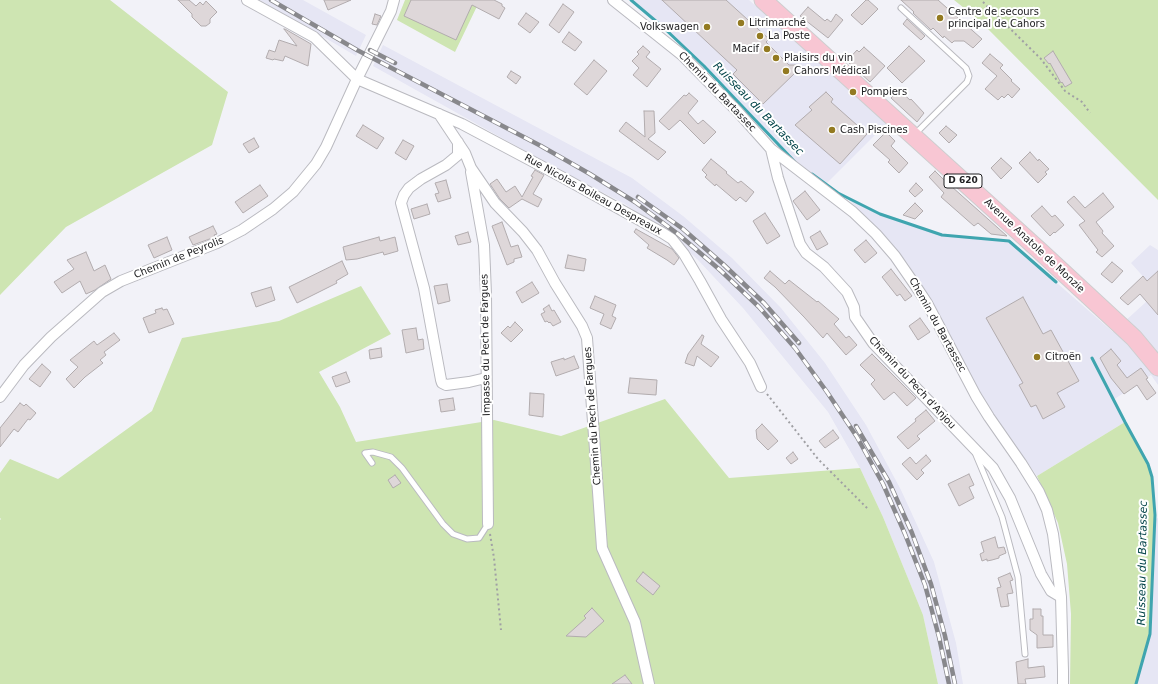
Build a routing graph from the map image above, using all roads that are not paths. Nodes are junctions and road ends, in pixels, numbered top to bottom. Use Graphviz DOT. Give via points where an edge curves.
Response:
graph roads {
  1 [pos="247,0"];
  2 [pos="394,0"];
  3 [pos="613,0"];
  4 [pos="763,0"];
  5 [pos="900,8"];
  6 [pos="357,79"];
  7 [pos="439,114"];
  8 [pos="913,136"];
  9 [pos="458,142"];
  10 [pos="771,149"];
  11 [pos="471,168"];
  12 [pos="1158,367"];
  13 [pos="486,378"];
  14 [pos="761,387"];
  15 [pos="0,397"];
  16 [pos="974,448"];
  17 [pos="372,463"];
  18 [pos="488,524"];
  19 [pos="1061,597"];
  20 [pos="1025,654"];
  21 [pos="649,684"];
  22 [pos="1063,684"];
  1 -- 6 [label="street" via="314,37"];
  2 -- 6 [label="street, Chemin de Peyrolis"];
  3 -- 10 [label="street, Chemin du Bartassec" via="682,54"];
  4 -- 8 [label="main road, Avenue Anatole de Monzie / D 620"];
  5 -- 8 [label="lane" via="966,68 969,76 967,82"];
  6 -- 7 [label="street, Rue Nicolas Boileau Despreaux"];
  6 -- 15 [label="street, Chemin de Peyrolis" via="326,147 293,192 273,209 217,244 121,281 102,292 51,337 24,365"];
  7 -- 9 [label="street, Chemin du Pech de Fargues"];
  7 -- 14 [label="street, Rue Nicolas Boileau Despreaux" via="560,176 672,239 684,254 721,319 750,363"];
  8 -- 12 [label="main road, Avenue Anatole de Monzie / D 620" via="1134,338"];
  9 -- 11 [label="street, Chemin du Pech de Fargues"];
  9 -- 13 [label="street" via="458,154 446,165 409,188 401,203 424,288 442,383 446,385"];
  10 -- 16 [label="street, Chemin du Pech d'Anjou" via="800,244 806,253 824,267 847,292 854,307 855,318 873,343"];
  10 -- 19 [label="street, Chemin du Bartassec" via="854,212 895,256 927,303 989,418 1040,492 1053,534"];
  11 -- 13 [label="street, Impasse du Pech de Fargues" via="484,245"];
  11 -- 21 [label="street, Chemin du Pech de Fargues" via="495,203 537,250 587,338 602,548 635,622"];
  13 -- 18 [label="street, Impasse du Pech de Fargues"];
  16 -- 19 [label="street, Chemin du Pech d'Anjou" via="998,476 1010,498 1041,574 1051,591"];
  16 -- 20 [label="lane, Chemin du Pech d'Anjou" via="1002,517 1018,578"];
  17 -- 18 [label="lane" via="365,453 373,452 391,457 453,534 467,539 479,538"];
  19 -- 22 [label="street, Chemin du Bartassec"];
}
